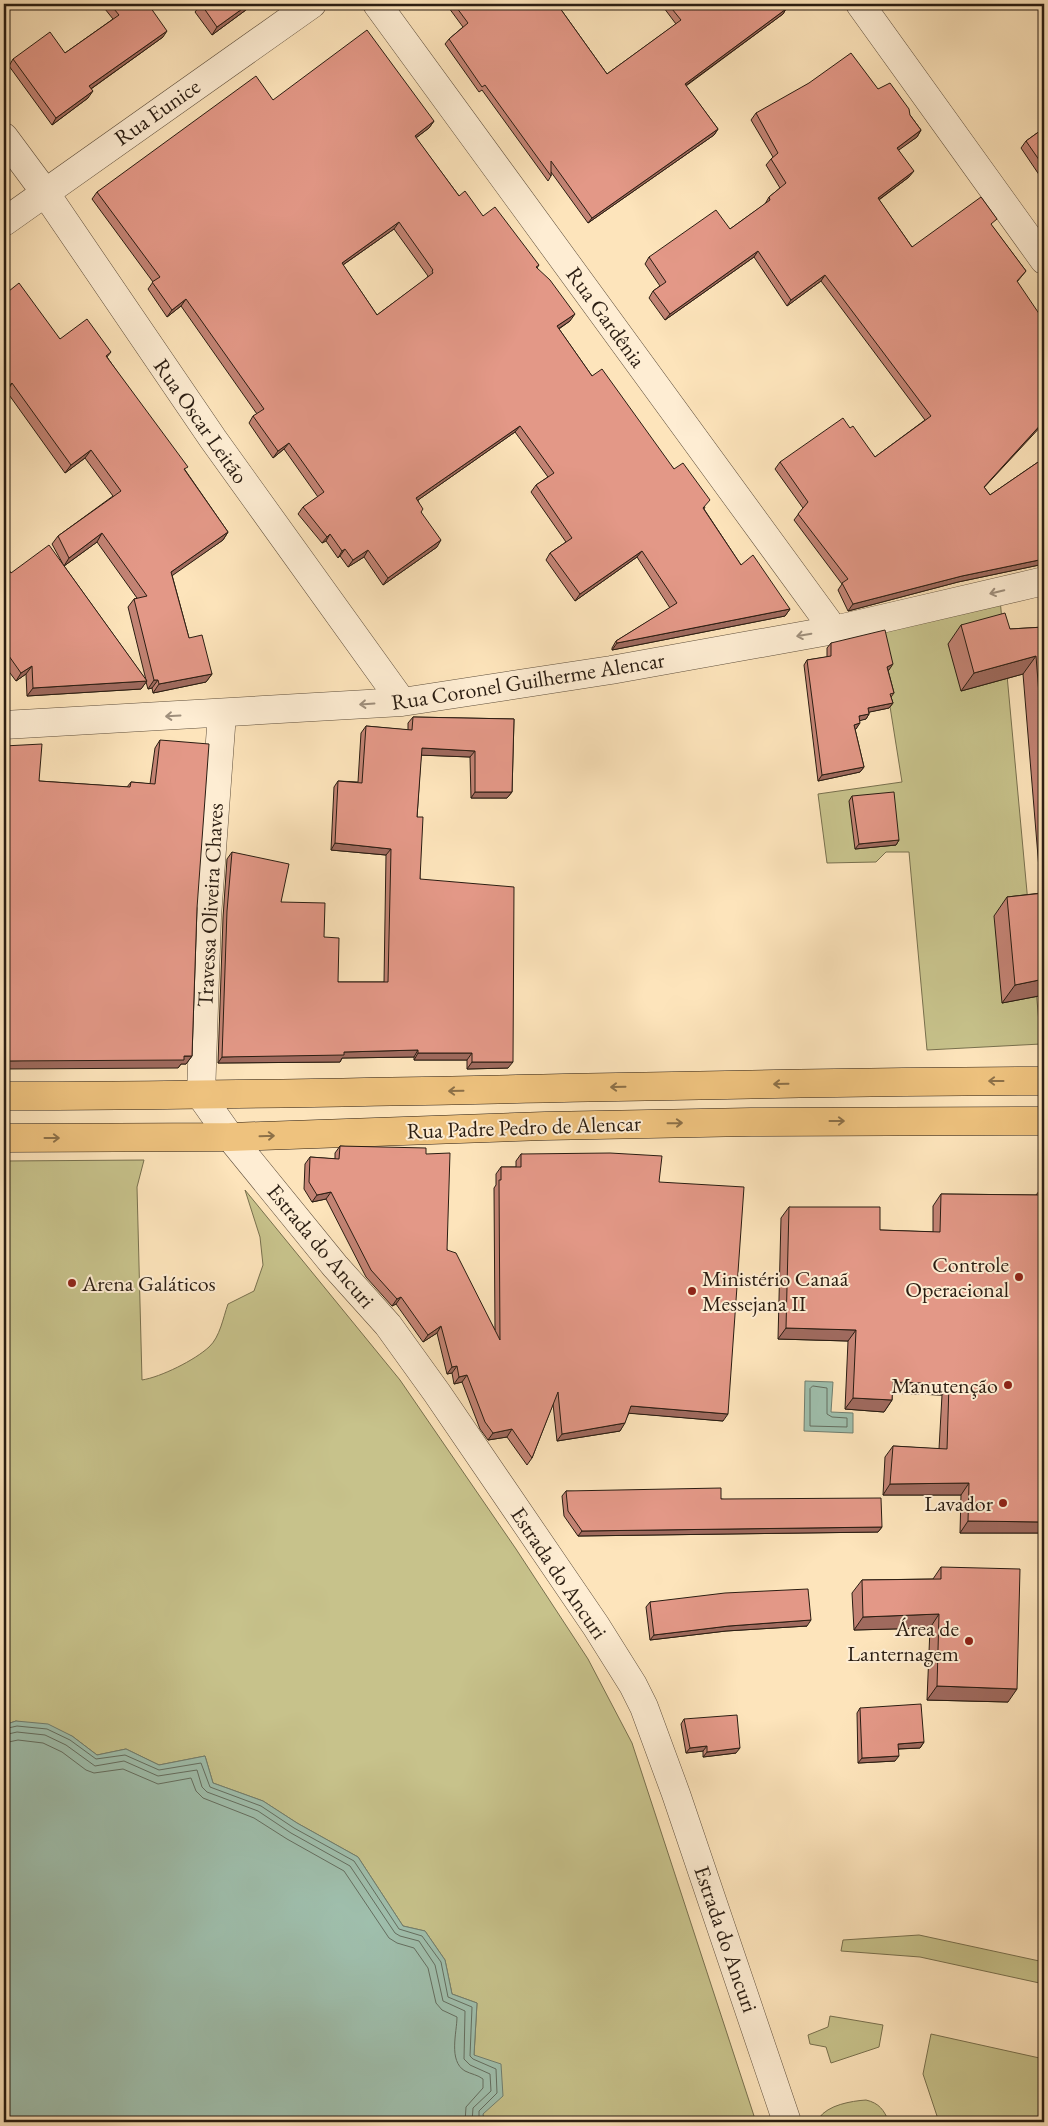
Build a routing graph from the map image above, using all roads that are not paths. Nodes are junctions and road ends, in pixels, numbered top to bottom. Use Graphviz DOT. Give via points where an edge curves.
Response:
graph roads {
  1 [pos="312,4"];
  2 [pos="378,4"];
  3 [pos="860,4"];
  4 [pos="4,137"];
  5 [pos="44,191"];
  6 [pos="4,222"];
  7 [pos="1044,260"];
  8 [pos="1044,582"];
  9 [pos="834,630"];
  10 [pos="402,702"];
  11 [pos="222,714"];
  12 [pos="4,725"];
  13 [pos="1044,1081"];
  14 [pos="4,1096"];
  15 [pos="201,1096"];
  16 [pos="1044,1121"];
  17 [pos="230,1137"];
  18 [pos="4,1138"];
  19 [pos="787,2122"];
  1 -- 5 [label="street, Rua Eunice"];
  2 -- 9 [label="street, Rua Gardênia"];
  3 -- 7 [label="street"];
  4 -- 5 [label="street, Rua Oscar Leitão"];
  5 -- 6 [label="street, Rua Eunice"];
  5 -- 10 [label="street, Rua Oscar Leitão" via="213,439"];
  8 -- 9 [label="street, Rua Coronel Guilherme Alencar, one-way"];
  9 -- 10 [label="street, Rua Coronel Guilherme Alencar, one-way" via="611,670"];
  10 -- 11 [label="street, Rua Coronel Guilherme Alencar, one-way"];
  11 -- 12 [label="street, Rua Coronel Guilherme Alencar, one-way"];
  11 -- 15 [label="street, Travessa Oliveira Chaves" via="207,918"];
  13 -- 15 [label="main road, Rua Padre Pedro de Alencar, one-way"];
  14 -- 15 [label="main road, Rua Padre Pedro de Alencar"];
  15 -- 17 [label="street, Estrada do Ancuri"];
  17 -- 16 [label="main road, Rua Padre Pedro de Alencar, one-way" via="555,1126"];
  18 -- 17 [label="main road, Rua Padre Pedro de Alencar, one-way"];
  17 -- 19 [label="street, Estrada do Ancuri" via="335,1266 388,1325 596,1626 633,1685 676,1794"];
}
